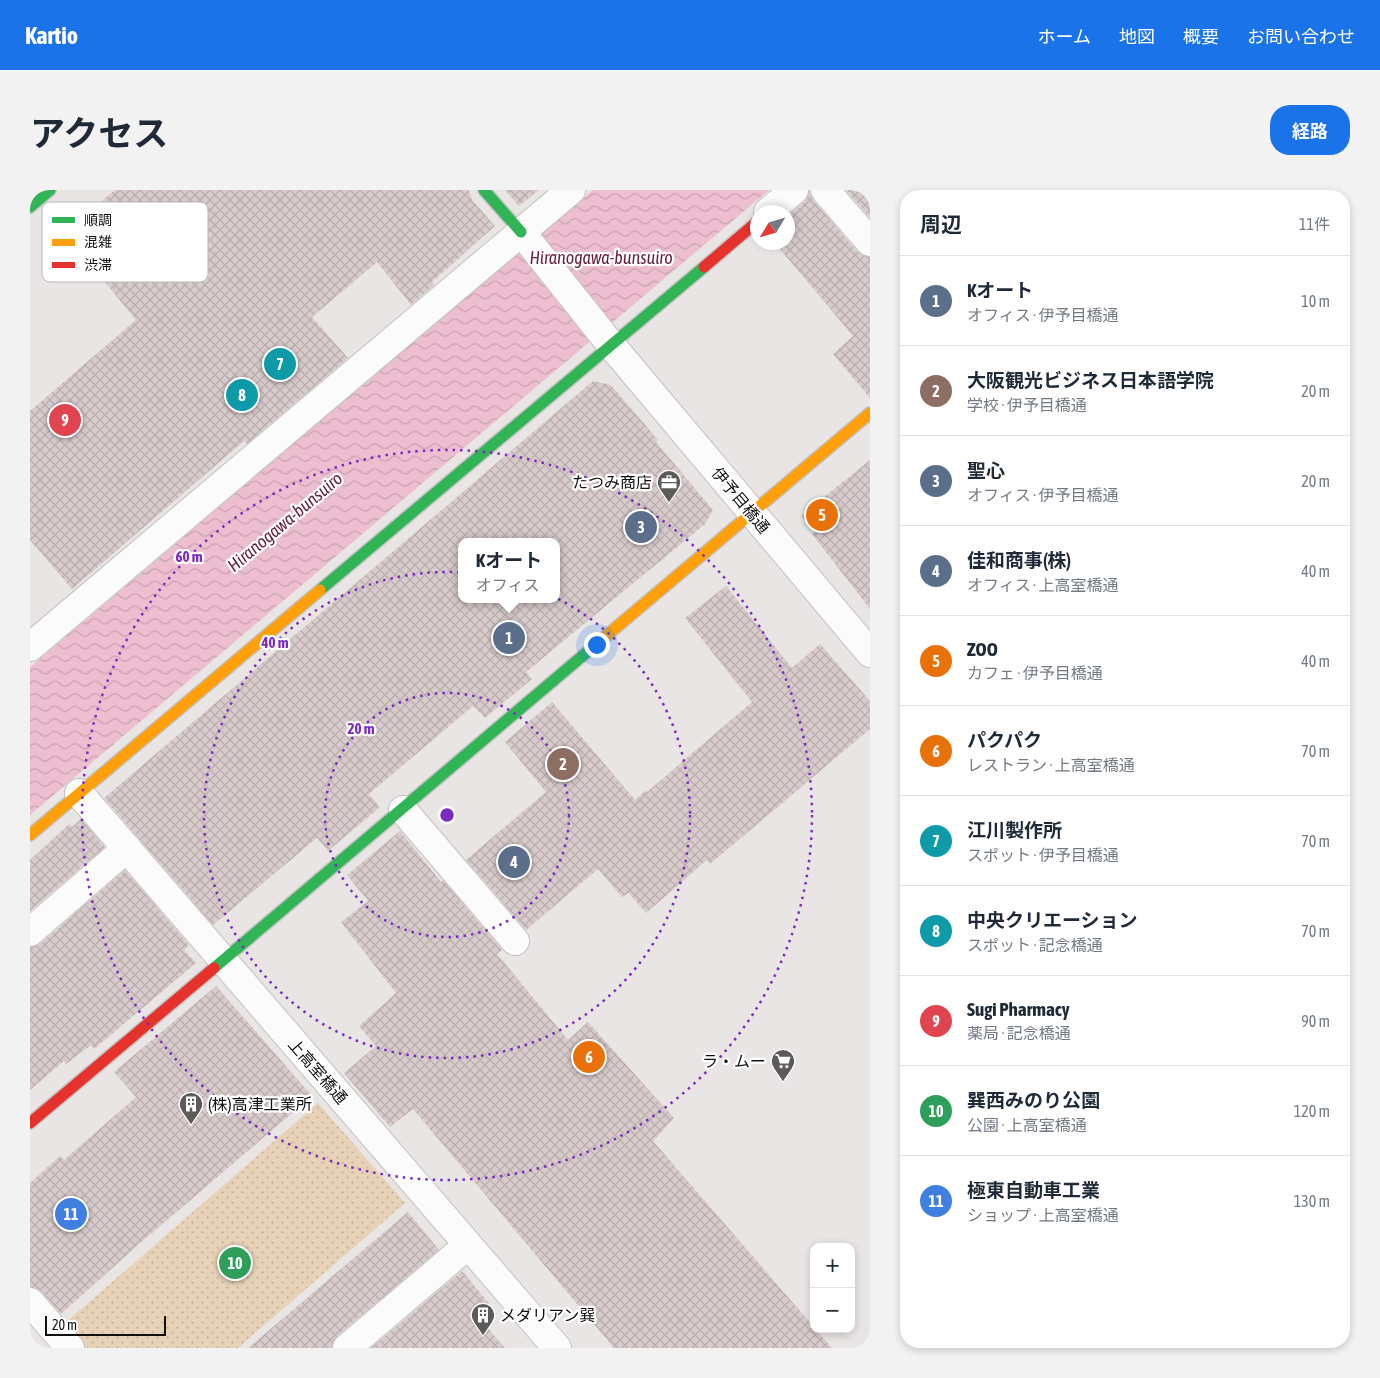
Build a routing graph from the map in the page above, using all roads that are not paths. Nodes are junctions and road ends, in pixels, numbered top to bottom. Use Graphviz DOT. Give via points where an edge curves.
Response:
graph roads {
  1 [pos="50,190"];
  2 [pos="484,190"];
  3 [pos="571,190"];
  4 [pos="794,190"];
  5 [pos="825,190"];
  6 [pos="776,205"];
  7 [pos="30,207"];
  8 [pos="750,228"];
  9 [pos="521,232"];
  10 [pos="870,242"];
  11 [pos="612,346"];
  12 [pos="870,413"];
  13 [pos="752,514"];
  14 [pos="30,647"];
  15 [pos="870,652"];
  16 [pos="79,793"];
  17 [pos="403,810"];
  18 [pos="30,835"];
  19 [pos="127,848"];
  20 [pos="30,932"];
  21 [pos="515,941"];
  22 [pos="223,961"];
  23 [pos="30,1123"];
  24 [pos="468,1245"];
  25 [pos="30,1302"];
  26 [pos="70,1348"];
  27 [pos="347,1348"];
  28 [pos="557,1348"];
  1 -- 7 [label="street"];
  2 -- 9 [label="street"];
  3 -- 9 [label="street"];
  4 -- 6 [label="street"];
  5 -- 10 [label="street"];
  8 -- 11 [label="street"];
  9 -- 11 [label="street, 伊予目橋通"];
  9 -- 14 [label="street"];
  11 -- 13 [label="street, 伊予目橋通"];
  11 -- 16 [label="street"];
  12 -- 13 [label="street"];
  13 -- 15 [label="street, 伊予目橋通"];
  13 -- 17 [label="street"];
  16 -- 18 [label="street"];
  16 -- 19 [label="street, 上高室橋通"];
  17 -- 21 [label="street"];
  17 -- 22 [label="street"];
  19 -- 20 [label="street"];
  19 -- 22 [label="street, 上高室橋通"];
  22 -- 23 [label="street"];
  22 -- 24 [label="street, 上高室橋通"];
  24 -- 27 [label="street"];
  24 -- 28 [label="street, 上高室橋通"];
  25 -- 26 [label="street"];
}
